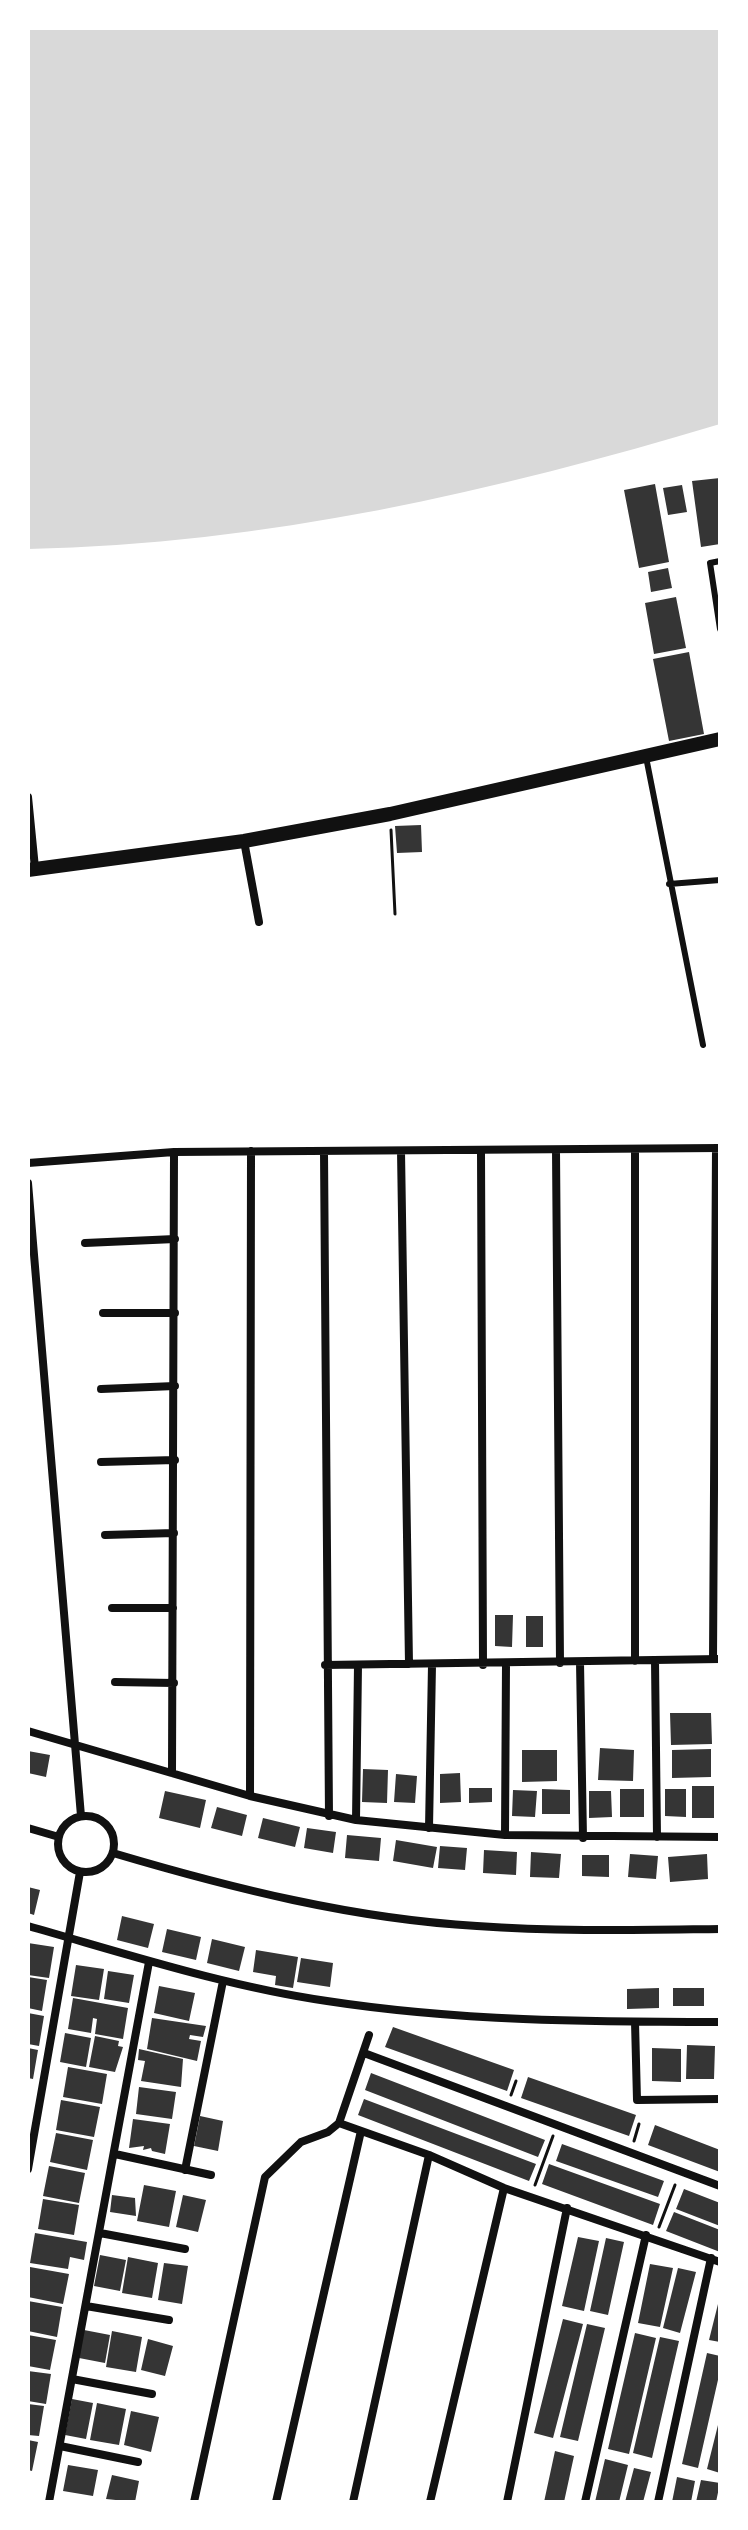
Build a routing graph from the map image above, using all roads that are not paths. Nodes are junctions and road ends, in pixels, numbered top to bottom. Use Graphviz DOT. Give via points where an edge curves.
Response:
graph roads {
  1 [pos="720,561"];
  2 [pos="720,629"];
  3 [pos="720,739"];
  4 [pos="646,757"];
  5 [pos="28,797"];
  6 [pos="244,841"];
  7 [pos="32,869"];
  8 [pos="720,880"];
  9 [pos="669,884"];
  10 [pos="259,922"];
  11 [pos="703,1045"];
  12 [pos="718,1148"];
  13 [pos="635,1149"];
  14 [pos="556,1150"];
  15 [pos="251,1151"];
  16 [pos="401,1151"];
  17 [pos="481,1151"];
  18 [pos="174,1152"];
  19 [pos="324,1152"];
  20 [pos="28,1163"];
  21 [pos="28,1183"];
  22 [pos="175,1239"];
  23 [pos="85,1243"];
  24 [pos="103,1313"];
  25 [pos="175,1313"];
  26 [pos="175,1386"];
  27 [pos="101,1389"];
  28 [pos="175,1460"];
  29 [pos="101,1462"];
  30 [pos="174,1533"];
  31 [pos="105,1535"];
  32 [pos="112,1608"];
  33 [pos="173,1608"];
  34 [pos="716,1659"];
  35 [pos="635,1661"];
  36 [pos="655,1661"];
  37 [pos="580,1662"];
  38 [pos="560,1663"];
  39 [pos="409,1664"];
  40 [pos="506,1664"];
  41 [pos="325,1665"];
  42 [pos="358,1665"];
  43 [pos="432,1665"];
  44 [pos="483,1665"];
  45 [pos="115,1682"];
  46 [pos="174,1683"];
  47 [pos="28,1731"];
  48 [pos="77,1747"];
  49 [pos="172,1773"];
  50 [pos="250,1796"];
  51 [pos="81,1816"];
  52 [pos="329,1816"];
  53 [pos="356,1820"];
  54 [pos="28,1828"];
  55 [pos="429,1828"];
  56 [pos="505,1835"];
  57 [pos="59,1837"];
  58 [pos="657,1837"];
  59 [pos="720,1837"];
  60 [pos="583,1838"];
  61 [pos="113,1853"];
  62 [pos="80,1872"];
  63 [pos="28,1926"];
  64 [pos="720,1929"];
  65 [pos="71,1938"];
  66 [pos="149,1962"];
  67 [pos="223,1981"];
  68 [pos="635,2022"];
  69 [pos="720,2022"];
  70 [pos="369,2035"];
  71 [pos="364,2053"];
  72 [pos="720,2099"];
  73 [pos="339,2123"];
  74 [pos="361,2131"];
  75 [pos="115,2154"];
  76 [pos="429,2155"];
  77 [pos="28,2169"];
  78 [pos="185,2170"];
  79 [pos="211,2175"];
  80 [pos="720,2186"];
  81 [pos="504,2188"];
  82 [pos="567,2208"];
  83 [pos="100,2233"];
  84 [pos="651,2236"];
  85 [pos="185,2249"];
  86 [pos="716,2260"];
  87 [pos="86,2306"];
  88 [pos="169,2320"];
  89 [pos="72,2379"];
  90 [pos="152,2394"];
  91 [pos="60,2446"];
  92 [pos="138,2462"];
  93 [pos="49,2502"];
  94 [pos="197,2502"];
  95 [pos="276,2502"];
  96 [pos="353,2502"];
  97 [pos="430,2502"];
  98 [pos="507,2502"];
  99 [pos="585,2502"];
  100 [pos="658,2502"];
  1 -- 2 [label="lane" via="710,563"];
  3 -- 4 [label="street"];
  4 -- 6 [label="street"];
  4 -- 9 [label="lane"];
  5 -- 7 [label="street"];
  6 -- 7 [label="street"];
  6 -- 10 [label="street"];
  8 -- 9 [label="lane"];
  9 -- 11 [label="lane"];
  12 -- 13 [label="street"];
  12 -- 34 [label="street"];
  13 -- 14 [label="street"];
  13 -- 35 [label="street"];
  14 -- 17 [label="street"];
  14 -- 38 [label="street"];
  15 -- 18 [label="street"];
  15 -- 19 [label="street"];
  15 -- 50 [label="street"];
  16 -- 17 [label="street"];
  16 -- 19 [label="street"];
  16 -- 39 [label="street"];
  17 -- 44 [label="street"];
  18 -- 20 [label="street"];
  18 -- 22 [label="street"];
  19 -- 41 [label="street"];
  21 -- 48 [label="street"];
  22 -- 23 [label="street"];
  22 -- 25 [label="street"];
  24 -- 25 [label="street"];
  25 -- 26 [label="street"];
  26 -- 27 [label="street"];
  26 -- 28 [label="street"];
  28 -- 29 [label="street"];
  28 -- 30 [label="street"];
  30 -- 31 [label="street"];
  30 -- 33 [label="street"];
  32 -- 33 [label="street"];
  33 -- 46 [label="street"];
  34 -- 36 [label="street"];
  35 -- 36 [label="street"];
  35 -- 37 [label="street"];
  36 -- 58 [label="street"];
  37 -- 38 [label="street"];
  37 -- 60 [label="street"];
  38 -- 40 [label="street"];
  39 -- 42 [label="street"];
  39 -- 43 [label="street"];
  40 -- 44 [label="street"];
  40 -- 56 [label="street"];
  41 -- 42 [label="street"];
  41 -- 52 [label="street"];
  42 -- 53 [label="street"];
  43 -- 44 [label="street"];
  43 -- 55 [label="street"];
  45 -- 46 [label="street"];
  46 -- 49 [label="street"];
  47 -- 48 [label="street"];
  48 -- 49 [label="street"];
  48 -- 51 [label="street"];
  49 -- 50 [label="street"];
  50 -- 52 [label="street"];
  51 -- 57 [label="street" via="67,1823"];
  51 -- 61 [label="street" via="93,1816 111,1830"];
  52 -- 53 [label="street"];
  53 -- 55 [label="street"];
  54 -- 57 [label="street"];
  55 -- 56 [label="street"];
  56 -- 60 [label="street"];
  57 -- 62 [label="street" via="65,1863"];
  58 -- 59 [label="street"];
  58 -- 60 [label="street"];
  61 -- 62 [label="street" via="94,1872"];
  61 -- 64 [label="street" via="245,1889 404,1918 544,1929"];
  62 -- 65 [label="street"];
  63 -- 65 [label="street"];
  65 -- 66 [label="street"];
  65 -- 77 [label="street"];
  66 -- 67 [label="street"];
  66 -- 75 [label="street"];
  67 -- 68 [label="street" via="327,2001 450,2015"];
  67 -- 78 [label="street"];
  68 -- 69 [label="street"];
  68 -- 72 [label="street" via="637,2100"];
  70 -- 71 [label="street"];
  71 -- 73 [label="street"];
  71 -- 80 [label="street"];
  73 -- 74 [label="street"];
  73 -- 94 [label="street" via="301,2142 265,2177"];
  74 -- 76 [label="street"];
  74 -- 95 [label="street"];
  75 -- 78 [label="street"];
  75 -- 83 [label="street"];
  76 -- 81 [label="street"];
  76 -- 96 [label="street"];
  78 -- 79 [label="street"];
  81 -- 82 [label="street"];
  81 -- 97 [label="street"];
  82 -- 84 [label="street"];
  82 -- 98 [label="street"];
  83 -- 85 [label="street"];
  83 -- 87 [label="street"];
  84 -- 86 [label="street"];
  84 -- 99 [label="street"];
  86 -- 100 [label="street"];
  87 -- 88 [label="street"];
  87 -- 89 [label="street"];
  89 -- 90 [label="street"];
  89 -- 91 [label="street"];
  91 -- 92 [label="street"];
  91 -- 93 [label="street"];
}
